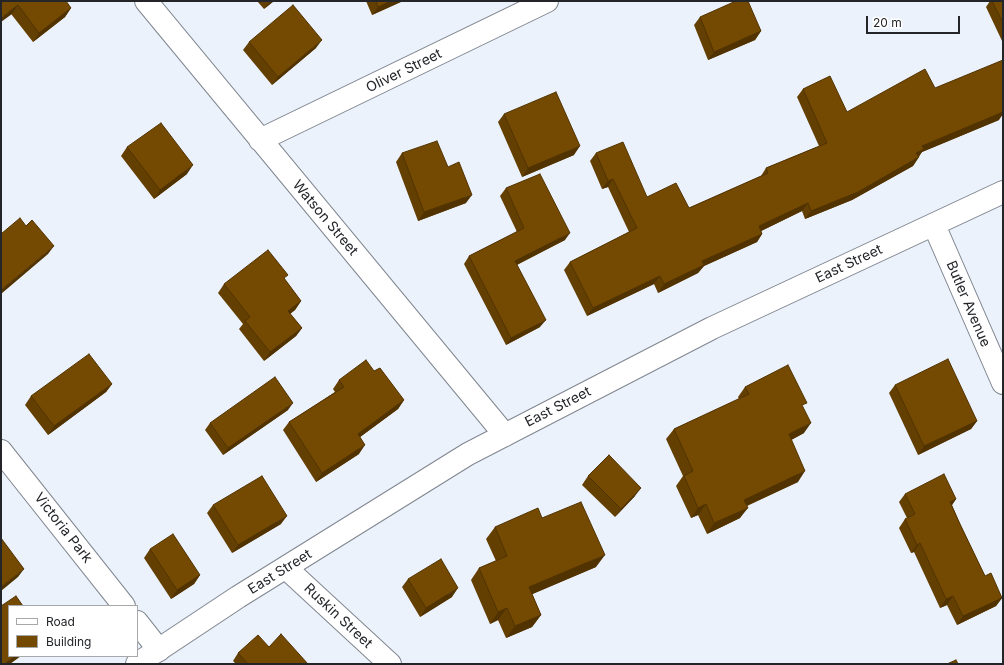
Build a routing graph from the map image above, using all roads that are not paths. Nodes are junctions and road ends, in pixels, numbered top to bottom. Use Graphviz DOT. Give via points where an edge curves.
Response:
graph roads {
  1 [pos="146,1"];
  2 [pos="547,1"];
  3 [pos="260,140"];
  4 [pos="1003,192"];
  5 [pos="934,225"];
  6 [pos="1003,384"];
  7 [pos="504,435"];
  8 [pos="1,451"];
  9 [pos="286,568"];
  10 [pos="123,605"];
  11 [pos="138,623"];
  12 [pos="159,650"];
  13 [pos="137,664"];
  14 [pos="390,664"];
  1 -- 3 [label="street, Watson Street"];
  2 -- 3 [label="street, Oliver Street"];
  3 -- 7 [label="street, Watson Street"];
  4 -- 5 [label="street, East Street"];
  5 -- 6 [label="street, Butler Avenue"];
  5 -- 7 [label="street, East Street" via="712,328"];
  7 -- 9 [label="street, East Street" via="468,454"];
  8 -- 10 [label="street, Victoria Park"];
  9 -- 12 [label="street, East Street"];
  9 -- 14 [label="street, Ruskin Street"];
  11 -- 12 [label="street"];
  12 -- 13 [label="street, East Street"];
}
